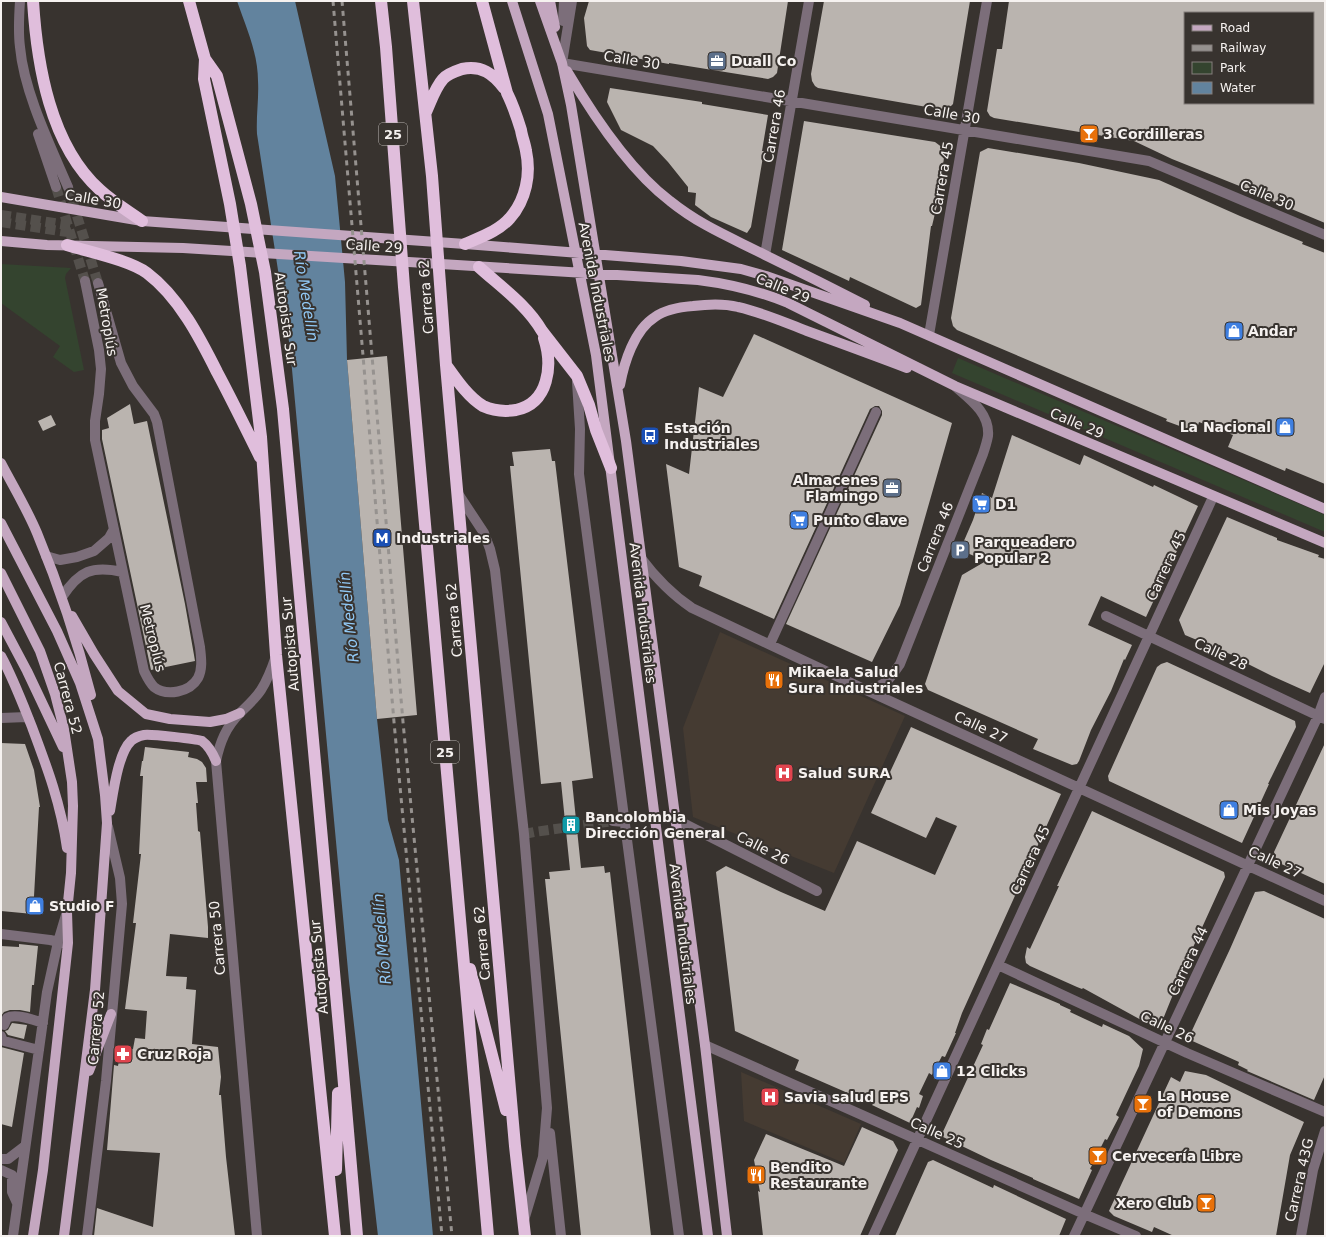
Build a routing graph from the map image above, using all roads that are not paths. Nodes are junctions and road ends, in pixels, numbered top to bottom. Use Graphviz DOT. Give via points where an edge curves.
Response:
graph roads {
  1 [pos="15,1"];
  2 [pos="20,1"];
  3 [pos="33,1"];
  4 [pos="189,1"];
  5 [pos="382,1"];
  6 [pos="413,1"];
  7 [pos="482,1"];
  8 [pos="512,1"];
  9 [pos="540,1"];
  10 [pos="550,1"];
  11 [pos="564,1"];
  12 [pos="572,1"];
  13 [pos="809,1"];
  14 [pos="987,1"];
  15 [pos="205,59"];
  16 [pos="562,63"];
  17 [pos="507,92"];
  18 [pos="792,101"];
  19 [pos="425,113"];
  20 [pos="965,130"];
  21 [pos="56,187"];
  22 [pos="68,187"];
  23 [pos="1,197"];
  24 [pos="142,221"];
  25 [pos="181,225"];
  26 [pos="1325,235"];
  27 [pos="1,242"];
  28 [pos="465,244"];
  29 [pos="67,246"];
  30 [pos="765,255"];
  31 [pos="482,270"];
  32 [pos="85,281"];
  33 [pos="98,283"];
  34 [pos="900,323"];
  35 [pos="542,331"];
  36 [pos="929,335"];
  37 [pos="446,366"];
  38 [pos="577,376"];
  39 [pos="955,386"];
  40 [pos="619,395"];
  41 [pos="876,412"];
  42 [pos="262,461"];
  43 [pos="1,463"];
  44 [pos="610,468"];
  45 [pos="457,492"];
  46 [pos="1213,496"];
  47 [pos="1325,509"];
  48 [pos="1,523"];
  49 [pos="114,529"];
  50 [pos="1325,543"];
  51 [pos="46,556"];
  52 [pos="640,557"];
  53 [pos="123,572"];
  54 [pos="2,576"];
  55 [pos="62,597"];
  56 [pos="1106,616"];
  57 [pos="1,622"];
  58 [pos="1149,636"];
  59 [pos="770,644"];
  60 [pos="276,655"];
  61 [pos="1,656"];
  62 [pos="866,690"];
  63 [pos="1325,697"];
  64 [pos="240,713"];
  65 [pos="1322,717"];
  66 [pos="1,718"];
  67 [pos="29,720"];
  68 [pos="98,739"];
  69 [pos="216,761"];
  70 [pos="69,762"];
  71 [pos="1079,788"];
  72 [pos="675,819"];
  73 [pos="613,821"];
  74 [pos="625,822"];
  75 [pos="107,823"];
  76 [pos="1248,866"];
  77 [pos="71,874"];
  78 [pos="817,891"];
  79 [pos="1325,901"];
  80 [pos="461,932"];
  81 [pos="1,934"];
  82 [pos="63,943"];
  83 [pos="998,965"];
  84 [pos="111,1014"];
  85 [pos="43,1023"];
  86 [pos="4,1025"];
  87 [pos="1,1036"];
  88 [pos="340,1038"];
  89 [pos="1166,1042"];
  90 [pos="704,1045"];
  91 [pos="39,1050"];
  92 [pos="84,1084"];
  93 [pos="547,1108"];
  94 [pos="1325,1112"];
  95 [pos="1325,1131"];
  96 [pos="917,1139"];
  97 [pos="25,1146"];
  98 [pos="516,1146"];
  99 [pos="1,1159"];
  100 [pos="1,1170"];
  101 [pos="17,1203"];
  102 [pos="1084,1214"];
  103 [pos="334,1215"];
  104 [pos="523,1222"];
  105 [pos="13,1236"];
  106 [pos="33,1236"];
  107 [pos="64,1236"];
  108 [pos="87,1236"];
  109 [pos="257,1236"];
  110 [pos="335,1236"];
  111 [pos="357,1236"];
  112 [pos="488,1236"];
  113 [pos="525,1236"];
  114 [pos="561,1236"];
  115 [pos="680,1236"];
  116 [pos="708,1236"];
  117 [pos="727,1236"];
  118 [pos="873,1236"];
  119 [pos="1074,1236"];
  120 [pos="1136,1236"];
  121 [pos="1301,1236"];
  1 -- 21 [label="street" via="14,44 20,80"];
  2 -- 22 [label="street" via="20,47 29,91"];
  3 -- 24 [label="highway" via="35,34 46,92 62,139 84,174 99,190"];
  4 -- 15 [label="highway, Autopista Sur"];
  5 -- 80 [label="highway, Carrera 62 / 25" via="404,287"];
  6 -- 19 [label="highway, Carrera 62 / 25"];
  7 -- 17 [label="highway"];
  8 -- 44 [label="main road, Avenida Industriales" via="548,114 596,355"];
  9 -- 16 [label="main road, Avenida Industriales"];
  10 -- 16 [label="main road"];
  11 -- 16 [label="street"];
  12 -- 16 [label="street"];
  13 -- 18 [label="street, Carrera 46"];
  14 -- 20 [label="street, Carrera 45"];
  15 -- 42 [label="highway, Autopista Sur" via="204,79 240,266"];
  15 -- 88 [label="highway, Autopista Sur" via="217,76 250,204 265,272 284,409"];
  16 -- 18 [label="street, Calle 30"];
  16 -- 30 [label="main road" via="584,100 646,180 668,200 706,226"];
  16 -- 40 [label="main road, Avenida Industriales"];
  17 -- 19 [label="highway" via="495,77 484,70 470,67 456,70 443,78"];
  17 -- 28 [label="highway" via="526,151 526,186 510,218 495,231"];
  18 -- 20 [label="street, Calle 30"];
  18 -- 30 [label="street, Carrera 46"];
  19 -- 37 [label="highway, Carrera 62 / 25"];
  20 -- 26 [label="street, Calle 30" via="1148,160"];
  20 -- 36 [label="street, Carrera 45"];
  23 -- 24 [label="main road, Calle 30"];
  24 -- 25 [label="main road, Calle 30"];
  25 -- 28 [label="main road, Calle 29"];
  27 -- 29 [label="main road"];
  28 -- 34 [label="main road, Calle 29" via="741,269"];
  29 -- 31 [label="main road, Calle 29" via="183,248"];
  29 -- 42 [label="highway" via="130,264 147,273 163,288 181,308 198,335"];
  30 -- 34 [label="main road"];
  31 -- 35 [label="highway" via="523,306"];
  31 -- 39 [label="main road, Calle 29" via="698,280 746,288 788,303"];
  32 -- 49 [label="street, Metroplús" via="101,369 95,440"];
  33 -- 53 [label="street, Metroplús" via="124,369 157,422 200,647 201,668 198,677 184,690 164,692 148,680"];
  34 -- 36 [label="main road, Calle 29"];
  35 -- 37 [label="highway" via="548,348 548,375 537,399 523,408 508,412 496,411 483,405 459,383"];
  35 -- 38 [label="highway"];
  36 -- 47 [label="main road, Calle 29"];
  37 -- 45 [label="highway, Carrera 62 / 25"];
  38 -- 44 [label="highway"];
  38 -- 74 [label="street" via="579,474"];
  39 -- 40 [label="main road" via="752,311 723,304 706,304 680,307 664,312 649,321 628,355"];
  39 -- 46 [label="main road, Calle 29"];
  39 -- 62 [label="street, Carrera 46" via="982,413 988,435 983,454 900,664 881,686"];
  40 -- 52 [label="main road, Avenida Industriales"];
  41 -- 59 [label="street"];
  42 -- 60 [label="highway, Autopista Sur"];
  43 -- 51 [label="main road"];
  44 -- 116 [label="main road, Avenida Industriales"];
  45 -- 93 [label="street" via="484,533 495,570 524,834"];
  45 -- 98 [label="highway, Carrera 62 / 25"];
  46 -- 50 [label="main road, Calle 29"];
  46 -- 58 [label="street, Carrera 45"];
  48 -- 68 [label="main road, Carrera 52" via="70,659"];
  49 -- 51 [label="street" via="109,538 94,551 60,560"];
  49 -- 53 [label="street, Metroplús"];
  51 -- 55 [label="main road"];
  52 -- 59 [label="street, Calle 27" via="677,598 692,608"];
  52 -- 72 [label="main road, Avenida Industriales"];
  53 -- 55 [label="street" via="94,569 76,578"];
  54 -- 70 [label="main road, Carrera 52" via="49,674 64,729"];
  55 -- 64 [label="main road" via="118,691 146,714 210,722"];
  55 -- 68 [label="main road" via="91,696"];
  56 -- 58 [label="street, Calle 28"];
  57 -- 70 [label="main road" via="31,678"];
  58 -- 65 [label="street, Calle 28"];
  58 -- 71 [label="street, Carrera 45"];
  59 -- 62 [label="street, Calle 27"];
  60 -- 64 [label="street, Carrera 50" via="261,689"];
  60 -- 103 [label="highway, Autopista Sur"];
  61 -- 67 [label="main road"];
  62 -- 71 [label="street, Calle 27"];
  63 -- 65 [label="street, Carrera 44"];
  64 -- 69 [label="street, Carrera 50" via="221,741"];
  65 -- 76 [label="street, Carrera 44"];
  66 -- 67 [label="street" via="27,717"];
  67 -- 77 [label="main road" via="59,805"];
  68 -- 75 [label="main road, Carrera 52"];
  69 -- 75 [label="main road" via="201,741 153,735 138,736 128,744 121,759"];
  69 -- 109 [label="street, Carrera 50"];
  70 -- 77 [label="main road, Carrera 52" via="73,806"];
  71 -- 76 [label="street, Calle 27"];
  71 -- 83 [label="street, Carrera 45"];
  72 -- 78 [label="street, Calle 26"];
  72 -- 90 [label="main road, Avenida Industriales"];
  73 -- 74 [label="street"];
  74 -- 115 [label="street"];
  75 -- 84 [label="street, Carrera 52" via="120,878 121,897"];
  75 -- 92 [label="main road, Carrera 52" via="95,990"];
  76 -- 79 [label="street, Calle 27"];
  76 -- 89 [label="street, Carrera 44"];
  77 -- 82 [label="main road, Carrera 52"];
  80 -- 98 [label="highway"];
  80 -- 112 [label="highway, Carrera 62 / 25"];
  81 -- 82 [label="street"];
  82 -- 85 [label="street, Carrera 52" via="48,992"];
  82 -- 106 [label="main road, Carrera 52" via="43,1170"];
  83 -- 89 [label="street, Calle 26"];
  83 -- 96 [label="street, Carrera 45"];
  84 -- 92 [label="main road"];
  84 -- 108 [label="street, Carrera 52" via="106,1081"];
  85 -- 86 [label="street" via="11,1016"];
  85 -- 91 [label="street, Carrera 52"];
  87 -- 91 [label="street" via="4,1041"];
  88 -- 103 [label="highway"];
  88 -- 111 [label="highway, Autopista Sur"];
  89 -- 94 [label="street, Calle 26"];
  89 -- 102 [label="street, Carrera 44"];
  90 -- 96 [label="street, Calle 25"];
  90 -- 117 [label="main road, Avenida Industriales"];
  91 -- 97 [label="street, Carrera 52"];
  92 -- 107 [label="main road, Carrera 52"];
  93 -- 104 [label="street" via="543,1157"];
  93 -- 114 [label="street"];
  95 -- 121 [label="street, Carrera 43G" via="1313,1170"];
  96 -- 102 [label="street, Calle 25"];
  96 -- 118 [label="street, Carrera 45"];
  97 -- 99 [label="street" via="8,1159"];
  97 -- 101 [label="street, Carrera 52"];
  98 -- 104 [label="highway, Carrera 62 / 25"];
  100 -- 101 [label="street" via="12,1175 12,1192"];
  101 -- 105 [label="street, Carrera 52"];
  102 -- 119 [label="street, Carrera 44"];
  102 -- 120 [label="street, Calle 25"];
  103 -- 110 [label="highway, Autopista Sur"];
  104 -- 113 [label="highway, Carrera 62 / 25"];
}
